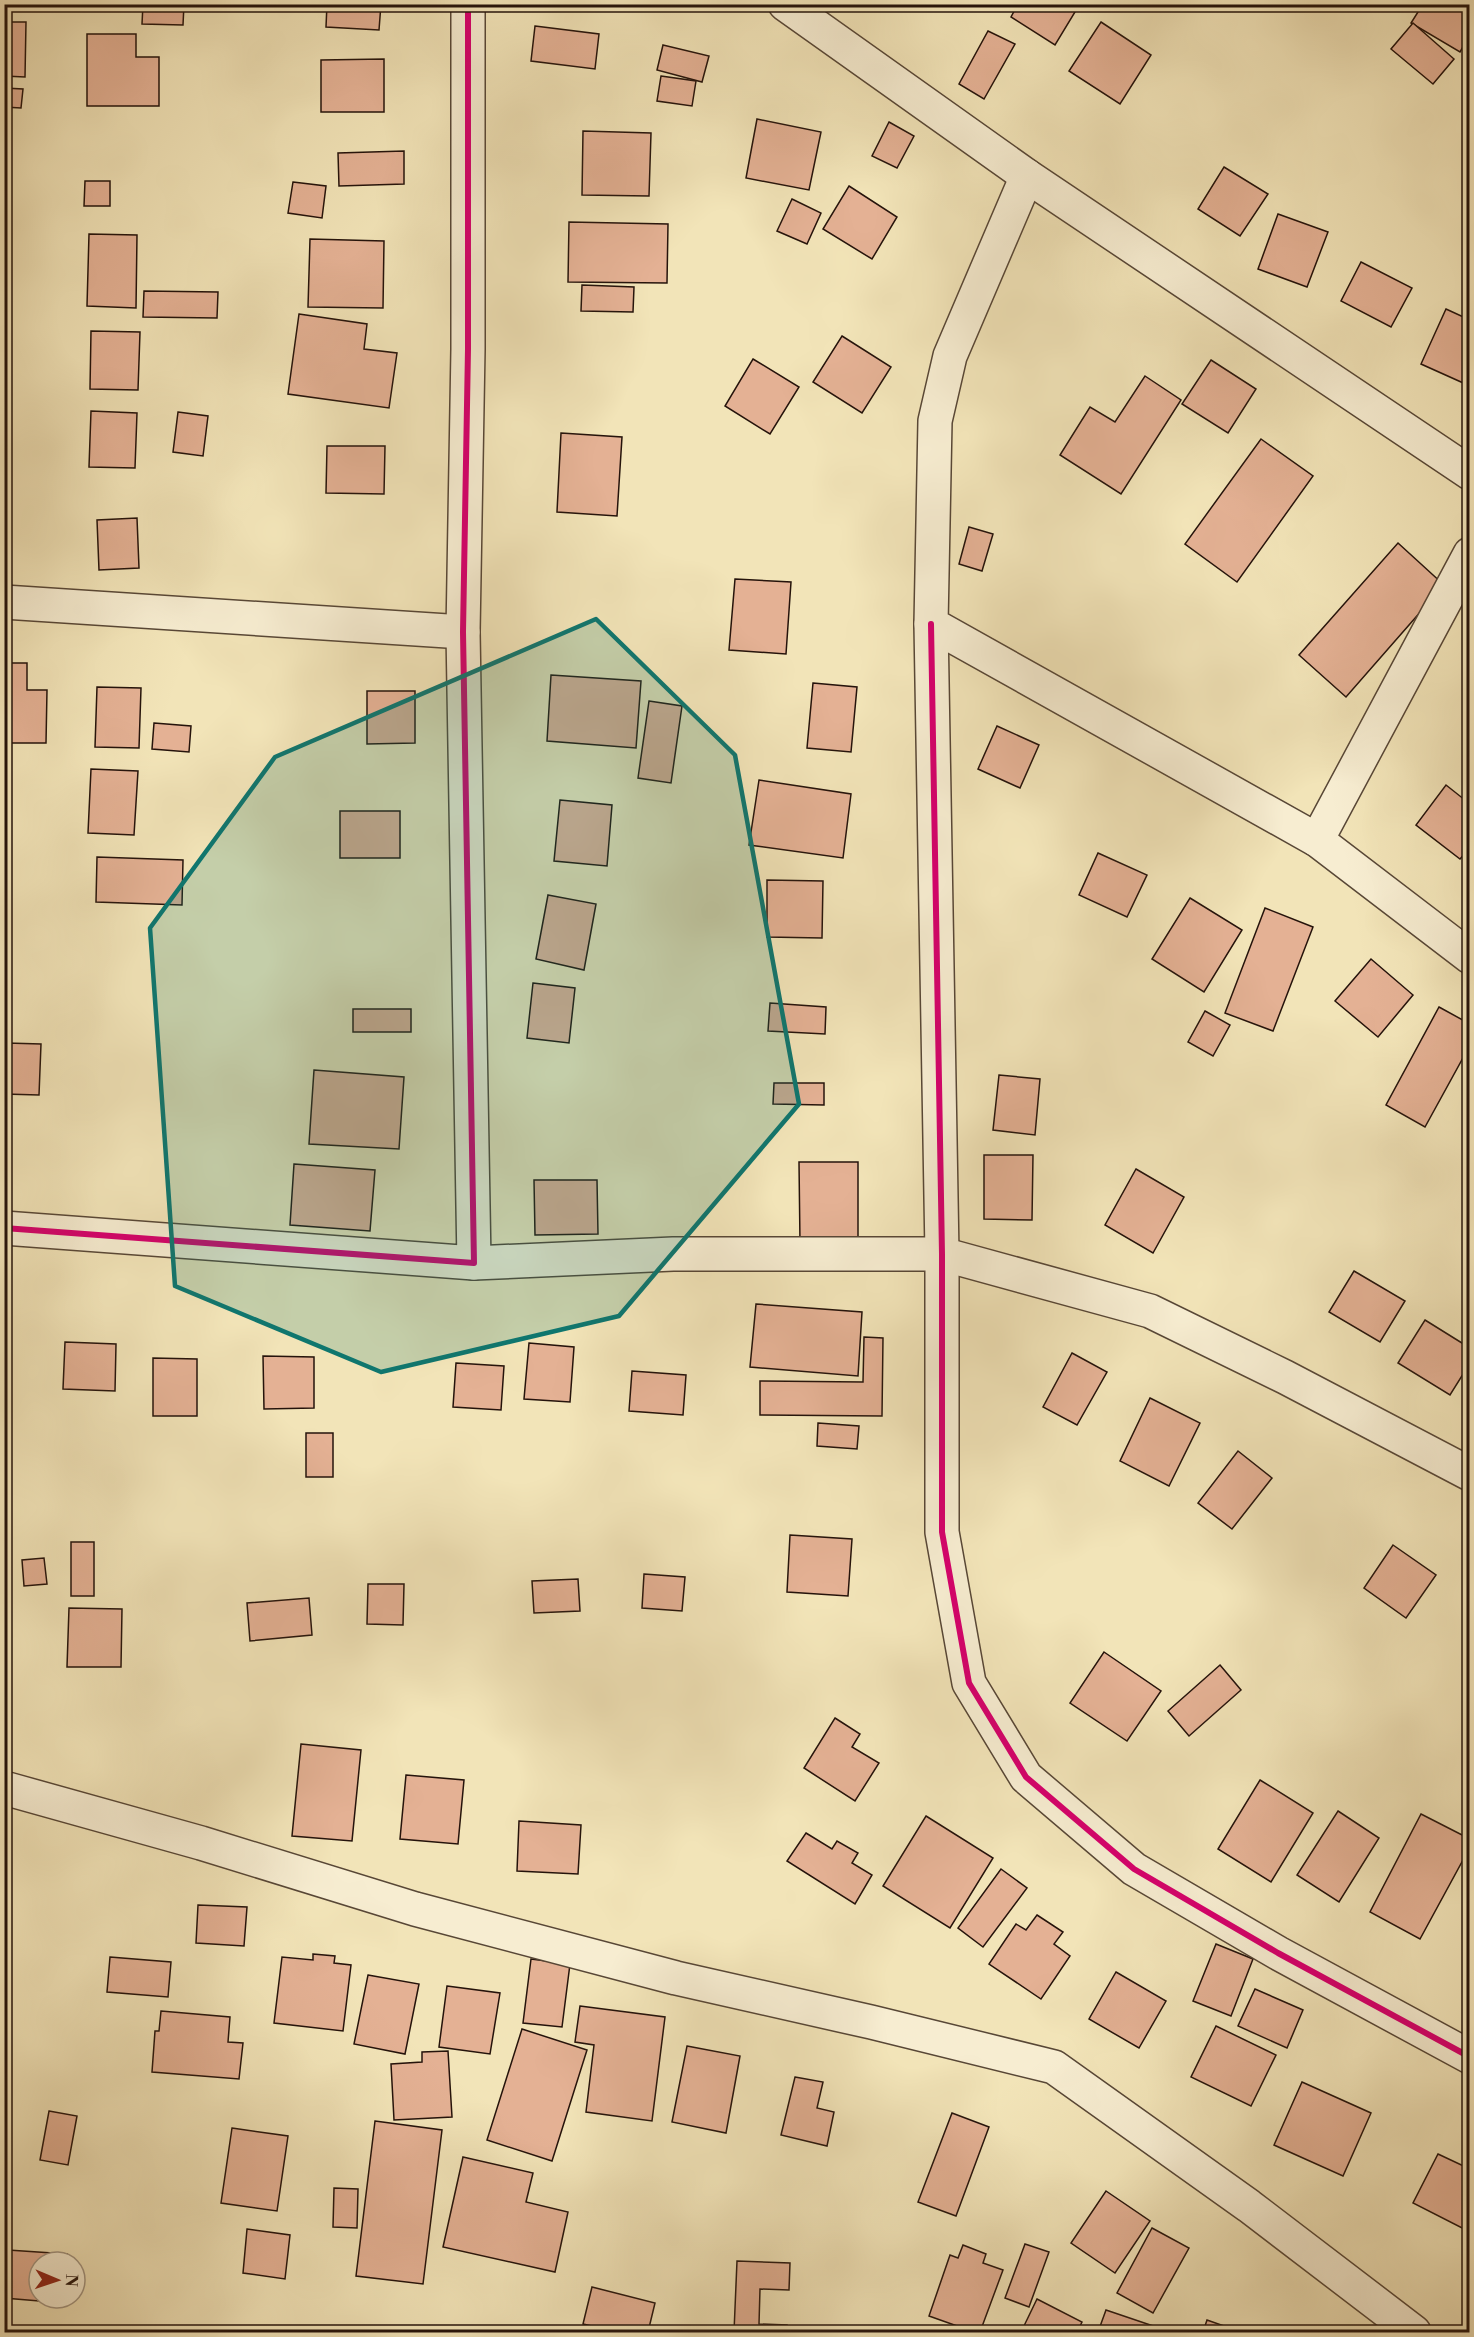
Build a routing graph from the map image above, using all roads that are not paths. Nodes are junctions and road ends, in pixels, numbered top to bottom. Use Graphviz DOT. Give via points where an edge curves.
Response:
graph roads {
  1 [pos="468,4"];
  2 [pos="785,4"];
  3 [pos="1027,176"];
  4 [pos="1470,473"];
  5 [pos="1470,554"];
  6 [pos="4,603"];
  7 [pos="931,624"];
  8 [pos="463,632"];
  9 [pos="1317,840"];
  10 [pos="1470,957"];
  11 [pos="4,1228"];
  12 [pos="942,1254"];
  13 [pos="474,1263"];
  14 [pos="1470,1474"];
  15 [pos="4,1788"];
  16 [pos="1470,2058"];
  17 [pos="1414,2332"];
  1 -- 8 [label="street"];
  2 -- 3 [label="street"];
  3 -- 4 [label="street"];
  3 -- 7 [label="street" via="950,356 935,421"];
  5 -- 9 [label="street"];
  6 -- 8 [label="street"];
  7 -- 9 [label="street"];
  7 -- 12 [label="street"];
  8 -- 13 [label="street"];
  9 -- 10 [label="street"];
  11 -- 13 [label="street"];
  12 -- 13 [label="street" via="673,1254"];
  12 -- 14 [label="street" via="1150,1311"];
  12 -- 16 [label="street" via="942,1532 969,1683 1026,1777 1134,1869"];
  15 -- 17 [label="street" via="415,1909 676,1978 1054,2067 1249,2206"];
}
